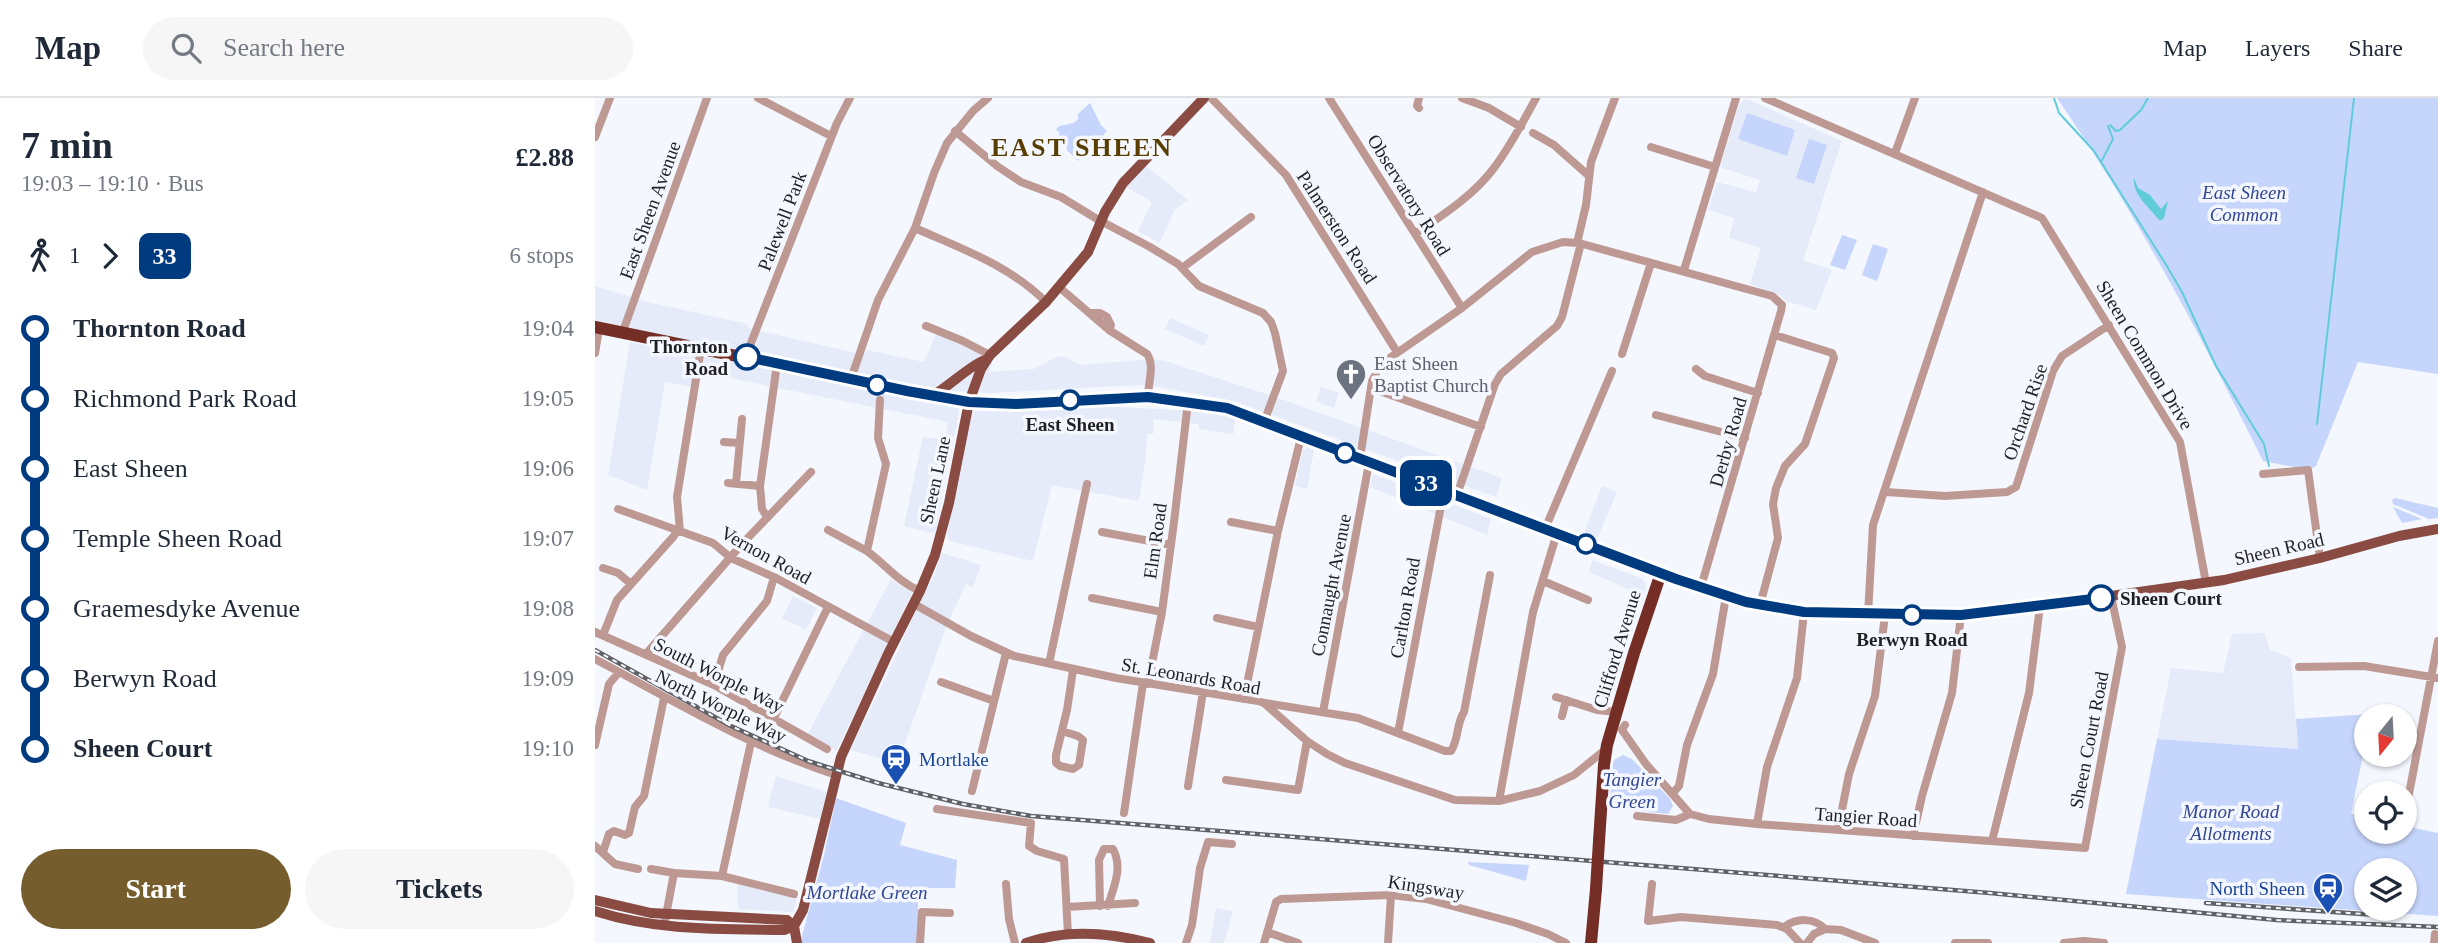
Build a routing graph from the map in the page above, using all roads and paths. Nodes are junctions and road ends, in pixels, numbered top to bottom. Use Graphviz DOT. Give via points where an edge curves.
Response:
graph roads {
  1 [pos="610,98"];
  2 [pos="707,98"];
  3 [pos="758,98"];
  4 [pos="851,98"];
  5 [pos="988,98"];
  6 [pos="1204,98"];
  7 [pos="1211,98"];
  8 [pos="1329,98"];
  9 [pos="1462,98"];
  10 [pos="1536,98"];
  11 [pos="1615,98"];
  12 [pos="1736,98"];
  13 [pos="1765,98"];
  14 [pos="1915,98"];
  15 [pos="1521,127"];
  16 [pos="955,131"];
  17 [pos="1533,133"];
  18 [pos="831,136"];
  19 [pos="595,137"];
  20 [pos="1651,147"];
  21 [pos="1895,153"];
  22 [pos="1715,167"];
  23 [pos="1589,176"];
  24 [pos="1983,192"];
  25 [pos="1251,217"];
  26 [pos="1101,221"];
  27 [pos="915,228"];
  28 [pos="1415,234"];
  29 [pos="1579,243"];
  30 [pos="1651,263"];
  31 [pos="1182,268"];
  32 [pos="1684,271"];
  33 [pos="1059,287"];
  34 [pos="1046,302"];
  35 [pos="1462,308"];
  36 [pos="926,326"];
  37 [pos="2109,326"];
  38 [pos="597,328"];
  39 [pos="622,334"];
  40 [pos="1775,335"];
  41 [pos="701,348"];
  42 [pos="1397,352"];
  43 [pos="595,354"];
  44 [pos="1622,354"];
  45 [pos="747,357"];
  46 [pos="988,358"];
  47 [pos="777,363"];
  48 [pos="1696,369"];
  49 [pos="1612,371"];
  50 [pos="851,379"];
  51 [pos="1371,388"];
  52 [pos="1758,393"];
  53 [pos="932,396"];
  54 [pos="1148,397"];
  55 [pos="880,400"];
  56 [pos="969,402"];
  57 [pos="1188,402"];
  58 [pos="1656,415"];
  59 [pos="742,419"];
  60 [pos="1264,422"];
  61 [pos="1481,427"];
  62 [pos="1301,437"];
  63 [pos="1745,438"];
  64 [pos="725,442"];
  65 [pos="739,443"];
  66 [pos="1365,461"];
  67 [pos="811,472"];
  68 [pos="2263,474"];
  69 [pos="1087,484"];
  70 [pos="760,486"];
  71 [pos="1444,490"];
  72 [pos="1886,492"];
  73 [pos="1457,495"];
  74 [pos="618,509"];
  75 [pos="767,517"];
  76 [pos="1231,522"];
  77 [pos="2438,529"];
  78 [pos="828,530"];
  79 [pos="678,531"];
  80 [pos="1278,531"];
  81 [pos="1551,531"];
  82 [pos="1102,532"];
  83 [pos="1171,545"];
  84 [pos="867,551"];
  85 [pos="731,558"];
  86 [pos="2321,558"];
  87 [pos="603,568"];
  88 [pos="1661,573"];
  89 [pos="1490,575"];
  90 [pos="774,576"];
  91 [pos="1543,581"];
  92 [pos="630,583"];
  93 [pos="2206,583"];
  94 [pos="1701,587"];
  95 [pos="920,591"];
  96 [pos="1726,596"];
  97 [pos="2111,596"];
  98 [pos="1092,598"];
  99 [pos="1588,600"];
  100 [pos="914,604"];
  101 [pos="1760,605"];
  102 [pos="2040,606"];
  103 [pos="828,607"];
  104 [pos="1162,612"];
  105 [pos="1804,612"];
  106 [pos="1868,614"];
  107 [pos="1885,615"];
  108 [pos="1961,615"];
  109 [pos="1217,618"];
  110 [pos="1258,627"];
  111 [pos="599,633"];
  112 [pos="2438,641"];
  113 [pos="894,642"];
  114 [pos="1006,653"];
  115 [pos="646,654"];
  116 [pos="595,659"];
  117 [pos="1050,659"];
  118 [pos="2299,667"];
  119 [pos="1073,670"];
  120 [pos="619,672"];
  121 [pos="2435,678"];
  122 [pos="941,682"];
  123 [pos="1146,683"];
  124 [pos="714,685"];
  125 [pos="1203,692"];
  126 [pos="1556,697"];
  127 [pos="664,698"];
  128 [pos="1244,699"];
  129 [pos="1566,700"];
  130 [pos="995,701"];
  131 [pos="1264,703"];
  132 [pos="1323,712"];
  133 [pos="1616,712"];
  134 [pos="1562,716"];
  135 [pos="772,720"];
  136 [pos="1625,725"];
  137 [pos="1062,731"];
  138 [pos="1398,733"];
  139 [pos="1611,736"];
  140 [pos="1307,741"];
  141 [pos="751,742"];
  142 [pos="595,745"];
  143 [pos="827,749"];
  144 [pos="1606,749"];
  145 [pos="836,775"];
  146 [pos="1604,775"];
  147 [pos="1226,780"];
  148 [pos="2412,781"];
  149 [pos="1188,786"];
  150 [pos="972,792"];
  151 [pos="1673,793"];
  152 [pos="1499,801"];
  153 [pos="937,809"];
  154 [pos="1124,813"];
  155 [pos="1690,814"];
  156 [pos="1637,816"];
  157 [pos="1757,824"];
  158 [pos="1838,831"];
  159 [pos="1913,836"];
  160 [pos="1992,841"];
  161 [pos="1232,844"];
  162 [pos="2041,845"];
  163 [pos="595,846"];
  164 [pos="603,852"];
  165 [pos="638,869"];
  166 [pos="651,869"];
  167 [pos="674,873"];
  168 [pos="722,876"];
  169 [pos="1006,884"];
  170 [pos="1652,884"];
  171 [pos="794,894"];
  172 [pos="1391,895"];
  173 [pos="595,900"];
  174 [pos="1135,903"];
  175 [pos="1104,906"];
  176 [pos="1067,907"];
  177 [pos="595,911"];
  178 [pos="950,913"];
  179 [pos="665,914"];
  180 [pos="664,926"];
  181 [pos="794,926"];
  182 [pos="1784,927"];
  183 [pos="1825,929"];
  184 [pos="1267,933"];
  185 [pos="1068,935"];
  186 [pos="797,943"];
  187 [pos="920,943"];
  188 [pos="1015,943"];
  189 [pos="1026,943"];
  190 [pos="1150,943"];
  191 [pos="1186,943"];
  192 [pos="1264,943"];
  193 [pos="1298,943"];
  194 [pos="1388,943"];
  195 [pos="1566,943"];
  196 [pos="1591,943"];
  197 [pos="1800,943"];
  198 [pos="1807,943"];
  199 [pos="1875,943"];
  200 [pos="1955,943"];
  201 [pos="1988,943"];
  202 [pos="2064,943"];
  203 [pos="2104,943"];
  1 -- 19 [label="street"];
  2 -- 39 [label="street, East Sheen Avenue"];
  3 -- 18 [label="street"];
  4 -- 18 [label="street, Palewell Park"];
  5 -- 16 [label="street"];
  6 -- 26 [label="main road, Sheen Lane" via="1123,183"];
  7 -- 42 [label="street, Palmerston Road" via="1286,176"];
  8 -- 28 [label="street, Observatory Road"];
  9 -- 15 [label="street"];
  10 -- 15 [label="street"];
  11 -- 23 [label="street"];
  12 -- 22 [label="street"];
  13 -- 21 [label="street, Sheen Common Drive"];
  14 -- 21 [label="street"];
  15 -- 28 [label="street" via="1477,187"];
  16 -- 26 [label="street" via="1021,182 1061,197"];
  16 -- 27 [label="street" via="940,157"];
  17 -- 23 [label="street"];
  18 -- 45 [label="street, Palewell Park"];
  20 -- 22 [label="street"];
  21 -- 24 [label="street, Sheen Common Drive"];
  22 -- 32 [label="street"];
  23 -- 29 [label="street"];
  24 -- 37 [label="street, Sheen Common Drive" via="2042,218"];
  24 -- 72 [label="street"];
  25 -- 31 [label="street"];
  26 -- 31 [label="street"];
  26 -- 33 [label="main road, Sheen Lane" via="1088,252"];
  27 -- 34 [label="street" via="998,264"];
  27 -- 50 [label="street" via="878,300"];
  28 -- 35 [label="street, Observatory Road"];
  29 -- 30 [label="street"];
  29 -- 35 [label="street" via="1563,242 1532,251"];
  29 -- 61 [label="street" via="1562,317 1501,374"];
  30 -- 32 [label="street"];
  30 -- 44 [label="street"];
  31 -- 60 [label="street" via="1199,286 1263,313 1271,322 1283,371"];
  32 -- 40 [label="street, Derby Road" via="1772,296 1782,305"];
  33 -- 34 [label="main road, Sheen Lane"];
  33 -- 54 [label="street" via="1109,330 1147,354 1151,359"];
  34 -- 46 [label="main road, Sheen Lane"];
  35 -- 42 [label="street"];
  36 -- 46 [label="street" via="963,341"];
  37 -- 72 [label="street, Orchard Rise" via="2062,356 2053,371 2016,487 2007,492 1945,496"];
  37 -- 93 [label="street, Sheen Common Drive" via="2180,442"];
  38 -- 39 [label="highway"];
  38 -- 43 [label="street"];
  39 -- 41 [label="highway"];
  40 -- 52 [label="street, Derby Road"];
  40 -- 101 [label="street" via="1832,353 1834,358 1805,444 1785,466 1776,488 1773,504 1778,538"];
  41 -- 45 [label="highway"];
  41 -- 79 [label="street" via="677,497"];
  42 -- 51 [label="street" via="1377,370"];
  45 -- 47 [label="highway"];
  46 -- 53 [label="main road"];
  46 -- 56 [label="main road, Sheen Lane"];
  47 -- 50 [label="highway"];
  47 -- 70 [label="street"];
  48 -- 52 [label="street"];
  49 -- 81 [label="street"];
  50 -- 53 [label="highway"];
  51 -- 61 [label="street"];
  51 -- 66 [label="street, Connaught Avenue"];
  52 -- 63 [label="street, Derby Road"];
  53 -- 56 [label="highway"];
  54 -- 56 [label="highway"];
  54 -- 57 [label="highway"];
  55 -- 84 [label="street" via="878,438 886,464"];
  56 -- 95 [label="main road, Sheen Lane" via="942,531"];
  57 -- 60 [label="highway" via="1227,408"];
  57 -- 83 [label="street, Elm Road"];
  58 -- 63 [label="street"];
  59 -- 65 [label="street"];
  60 -- 62 [label="highway"];
  61 -- 73 [label="street"];
  62 -- 66 [label="highway"];
  62 -- 80 [label="street"];
  63 -- 94 [label="street, Derby Road"];
  64 -- 65 [label="street"];
  65 -- 70 [label="street" via="732,483"];
  66 -- 71 [label="highway"];
  66 -- 132 [label="street, Connaught Avenue"];
  67 -- 75 [label="street"];
  68 -- 86 [label="street" via="2308,470"];
  69 -- 117 [label="street"];
  70 -- 75 [label="street"];
  71 -- 73 [label="highway"];
  71 -- 138 [label="street, Carlton Road"];
  72 -- 106 [label="street" via="1873,526"];
  73 -- 81 [label="highway"];
  74 -- 79 [label="street, Vernon Road"];
  75 -- 85 [label="street"];
  76 -- 80 [label="street"];
  77 -- 86 [label="main road, Sheen Road"];
  78 -- 84 [label="street"];
  79 -- 85 [label="street, Vernon Road" via="713,543"];
  79 -- 92 [label="street"];
  80 -- 110 [label="street"];
  81 -- 88 [label="highway"];
  81 -- 91 [label="street"];
  82 -- 83 [label="street"];
  83 -- 104 [label="street, Elm Road"];
  84 -- 95 [label="street"];
  85 -- 90 [label="street, Vernon Road"];
  85 -- 115 [label="street"];
  86 -- 93 [label="main road, Sheen Road"];
  87 -- 92 [label="street"];
  88 -- 94 [label="main road, Sheen Road"];
  88 -- 133 [label="highway, Clifford Avenue"];
  89 -- 138 [label="street" via="1454,746 1445,751"];
  90 -- 103 [label="street, Vernon Road"];
  90 -- 124 [label="street" via="767,601 723,655"];
  91 -- 99 [label="street"];
  91 -- 152 [label="street" via="1533,612"];
  92 -- 111 [label="street"];
  93 -- 97 [label="main road, Sheen Road"];
  94 -- 96 [label="main road, Sheen Road"];
  95 -- 100 [label="main road, Sheen Lane"];
  96 -- 101 [label="main road, Sheen Road"];
  96 -- 151 [label="street" via="1713,674"];
  97 -- 102 [label="main road, Sheen Road"];
  97 -- 162 [label="street, Sheen Court Road" via="2122,648 2085,848"];
  98 -- 104 [label="street"];
  100 -- 113 [label="main road, Sheen Lane"];
  100 -- 114 [label="street, St. Leonards Road"];
  101 -- 105 [label="main road, Sheen Road"];
  102 -- 108 [label="main road, Sheen Road"];
  102 -- 160 [label="street" via="2029,693"];
  103 -- 113 [label="street, Vernon Road"];
  103 -- 135 [label="street"];
  104 -- 123 [label="street, Elm Road"];
  105 -- 106 [label="main road, Sheen Road"];
  105 -- 157 [label="street" via="1797,678 1767,767"];
  106 -- 107 [label="main road, Sheen Road"];
  107 -- 108 [label="main road, Sheen Road"];
  107 -- 158 [label="street" via="1875,696 1849,774"];
  108 -- 159 [label="street" via="1952,693"];
  109 -- 110 [label="street"];
  110 -- 128 [label="street"];
  111 -- 115 [label="street, South Worple Way"];
  112 -- 121 [label="street"];
  113 -- 145 [label="main road, Sheen Lane"];
  114 -- 119 [label="street, St. Leonards Road"];
  114 -- 130 [label="street"];
  115 -- 124 [label="street, South Worple Way"];
  116 -- 120 [label="street, North Worple Way"];
  118 -- 121 [label="street" via="2364,666"];
  119 -- 123 [label="street, St. Leonards Road"];
  119 -- 137 [label="street"];
  120 -- 127 [label="street, North Worple Way"];
  120 -- 142 [label="street" via="609,684"];
  121 -- 148 [label="street"];
  122 -- 130 [label="street"];
  123 -- 125 [label="street, St. Leonards Road"];
  123 -- 154 [label="street, Elm Road"];
  124 -- 135 [label="street, South Worple Way"];
  125 -- 128 [label="street, St. Leonards Road"];
  125 -- 149 [label="street"];
  126 -- 129 [label="street"];
  127 -- 141 [label="street, North Worple Way"];
  127 -- 164 [label="street" via="644,796 635,807 629,833 609,834"];
  128 -- 131 [label="street, St. Leonards Road"];
  129 -- 133 [label="street"];
  129 -- 134 [label="street"];
  130 -- 150 [label="street"];
  131 -- 132 [label="street"];
  131 -- 140 [label="street, St. Leonards Road"];
  132 -- 138 [label="street" via="1359,718"];
  133 -- 139 [label="highway, Clifford Avenue"];
  135 -- 143 [label="street, South Worple Way"];
  136 -- 151 [label="street" via="1622,730 1636,751"];
  137 -- 137 [label="street" via="1056,763 1073,769 1079,765 1083,740"];
  139 -- 144 [label="highway, Clifford Avenue"];
  139 -- 146 [label="highway, Clifford Avenue"];
  140 -- 147 [label="street" via="1298,790"];
  140 -- 152 [label="street, St. Leonards Road" via="1346,763 1434,794 1455,800"];
  141 -- 145 [label="street, North Worple Way"];
  141 -- 168 [label="street"];
  144 -- 146 [label="highway, Clifford Avenue"];
  144 -- 152 [label="street, St. Leonards Road" via="1574,775 1540,791"];
  145 -- 181 [label="main road, Sheen Lane" via="803,909"];
  146 -- 196 [label="highway, Clifford Avenue, bridge"];
  151 -- 155 [label="street"];
  153 -- 176 [label="street" via="1031,823 1028,841 1032,849 1064,859"];
  155 -- 156 [label="street, Tangier Road" via="1676,820"];
  155 -- 157 [label="street, Tangier Road"];
  157 -- 158 [label="street, Tangier Road"];
  158 -- 159 [label="street, Tangier Road"];
  159 -- 160 [label="street, Tangier Road"];
  160 -- 162 [label="street, Tangier Road"];
  161 -- 191 [label="street" via="1208,842"];
  163 -- 164 [label="street"];
  164 -- 165 [label="street" via="615,864"];
  166 -- 167 [label="street"];
  167 -- 168 [label="street"];
  167 -- 179 [label="street"];
  168 -- 171 [label="street"];
  169 -- 188 [label="street"];
  170 -- 182 [label="street" via="1649,921 1681,917"];
  172 -- 184 [label="street, Kingsway" via="1281,900 1276,902"];
  172 -- 194 [label="street"];
  172 -- 195 [label="street, Kingsway" via="1471,910"];
  173 -- 179 [label="main road"];
  174 -- 175 [label="street"];
  175 -- 175 [label="street" via="1099,860 1104,849 1113,849 1119,860 1117,874"];
  175 -- 176 [label="street"];
  176 -- 185 [label="street"];
  177 -- 180 [label="main road"];
  178 -- 187 [label="street" via="922,912"];
  179 -- 180 [label="street"];
  179 -- 181 [label="main road" via="787,920"];
  180 -- 181 [label="main road" via="785,930"];
  181 -- 186 [label="main road"];
  182 -- 183 [label="street" via="1800,920"];
  182 -- 197 [label="street"];
  183 -- 198 [label="street"];
  183 -- 199 [label="street"];
  184 -- 192 [label="street, Kingsway"];
  184 -- 193 [label="street"];
  185 -- 189 [label="main road"];
  185 -- 190 [label="main road" via="1115,936"];
  200 -- 201 [label="street"];
  202 -- 203 [label="street"];
}
